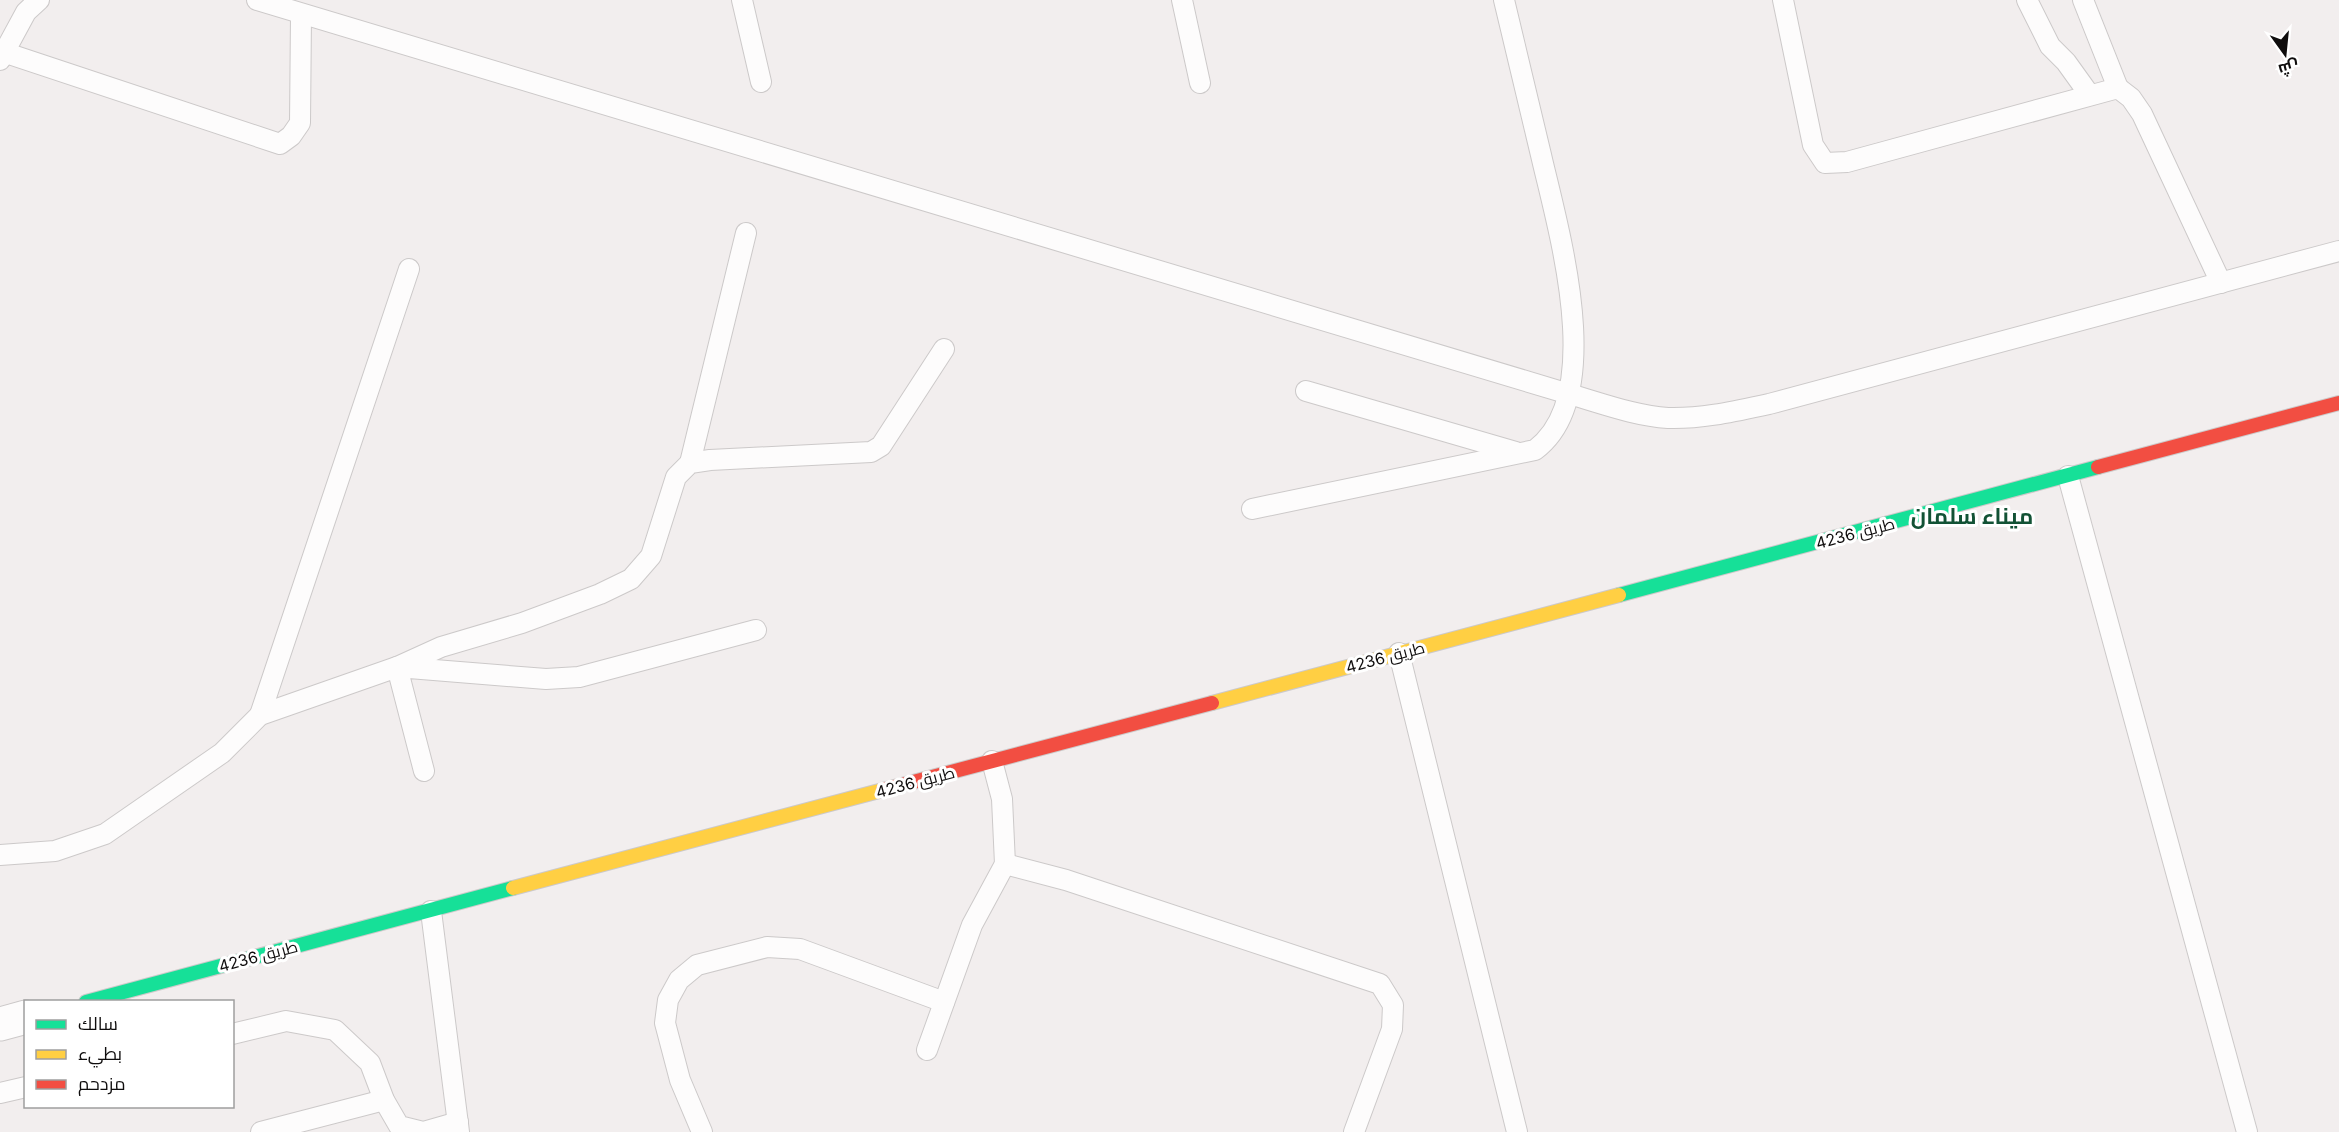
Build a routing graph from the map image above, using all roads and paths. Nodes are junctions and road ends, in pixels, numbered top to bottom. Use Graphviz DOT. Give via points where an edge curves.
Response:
graph roads {
  1 [pos="39,0"];
  2 [pos="257,0"];
  3 [pos="742,0"];
  4 [pos="1182,0"];
  5 [pos="1504,0"];
  6 [pos="1783,0"];
  7 [pos="2027,0"];
  8 [pos="2083,0"];
  9 [pos="301,15"];
  10 [pos="1,56"];
  11 [pos="761,82"];
  12 [pos="1200,83"];
  13 [pos="2118,88"];
  14 [pos="2088,94"];
  15 [pos="746,233"];
  16 [pos="2339,252"];
  17 [pos="410,269"];
  18 [pos="2221,283"];
  19 [pos="944,349"];
  20 [pos="1306,391"];
  21 [pos="1569,394"];
  22 [pos="2339,403"];
  23 [pos="1519,453"];
  24 [pos="690,463"];
  25 [pos="2068,476"];
  26 [pos="1252,509"];
  27 [pos="756,630"];
  28 [pos="1399,653"];
  29 [pos="397,667"];
  30 [pos="260,715"];
  31 [pos="992,761"];
  32 [pos="424,771"];
  33 [pos="0,855"];
  34 [pos="1005,864"];
  35 [pos="431,911"];
  36 [pos="94,1000"];
  37 [pos="944,1002"];
  38 [pos="24,1018"];
  39 [pos="0,1024"];
  40 [pos="234,1034"];
  41 [pos="927,1050"];
  42 [pos="24,1087"];
  43 [pos="0,1093"];
  44 [pos="384,1100"];
  45 [pos="458,1127"];
  46 [pos="400,1129"];
  47 [pos="261,1132"];
  48 [pos="702,1132"];
  49 [pos="1354,1132"];
  50 [pos="1516,1132"];
  51 [pos="2247,1132"];
  1 -- 10 [label="lane" via="26,12"];
  2 -- 9 [label="lane"];
  3 -- 11 [label="lane"];
  4 -- 12 [label="lane"];
  5 -- 21 [label="lane" via="1567,266 1573,337"];
  6 -- 14 [label="lane" via="1813,145 1825,163 1847,162"];
  7 -- 14 [label="lane" via="2050,46"];
  8 -- 13 [label="lane"];
  9 -- 10 [label="lane" via="300,123 280,144"];
  9 -- 21 [label="lane"];
  13 -- 14 [label="lane"];
  13 -- 18 [label="lane" via="2142,114"];
  15 -- 24 [label="lane"];
  16 -- 18 [label="lane"];
  17 -- 30 [label="lane"];
  18 -- 21 [label="lane" via="1716,415 1667,418"];
  19 -- 24 [label="lane" via="881,446 870,452"];
  20 -- 23 [label="lane"];
  21 -- 23 [label="lane" via="1548,440 1535,450"];
  22 -- 25 [label="street, طريق 4236"];
  23 -- 26 [label="lane"];
  24 -- 29 [label="lane" via="676,477 651,556 631,579 522,623 441,647"];
  25 -- 28 [label="street, طريق 4236"];
  25 -- 51 [label="lane"];
  27 -- 29 [label="lane" via="579,677 546,680"];
  28 -- 31 [label="street, طريق 4236"];
  28 -- 50 [label="lane"];
  29 -- 30 [label="lane"];
  29 -- 32 [label="lane"];
  30 -- 33 [label="lane" via="222,753 105,834 55,851"];
  31 -- 34 [label="lane" via="1002,799"];
  31 -- 35 [label="street, طريق 4236"];
  34 -- 37 [label="lane" via="972,925"];
  34 -- 49 [label="lane" via="1066,880 1380,984 1393,1005 1392,1029"];
  35 -- 36 [label="street, طريق 4236"];
  35 -- 45 [label="lane"];
  37 -- 41 [label="lane"];
  37 -- 48 [label="lane" via="800,948 767,947 697,965 679,980 668,1000 665,1023 680,1080"];
  38 -- 39 [label="street"];
  40 -- 44 [label="lane" via="286,1021 335,1030 370,1063"];
  42 -- 43 [label="lane"];
  44 -- 46 [label="lane"];
  44 -- 47 [label="lane"];
  45 -- 46 [label="lane" via="423,1132"];
}
